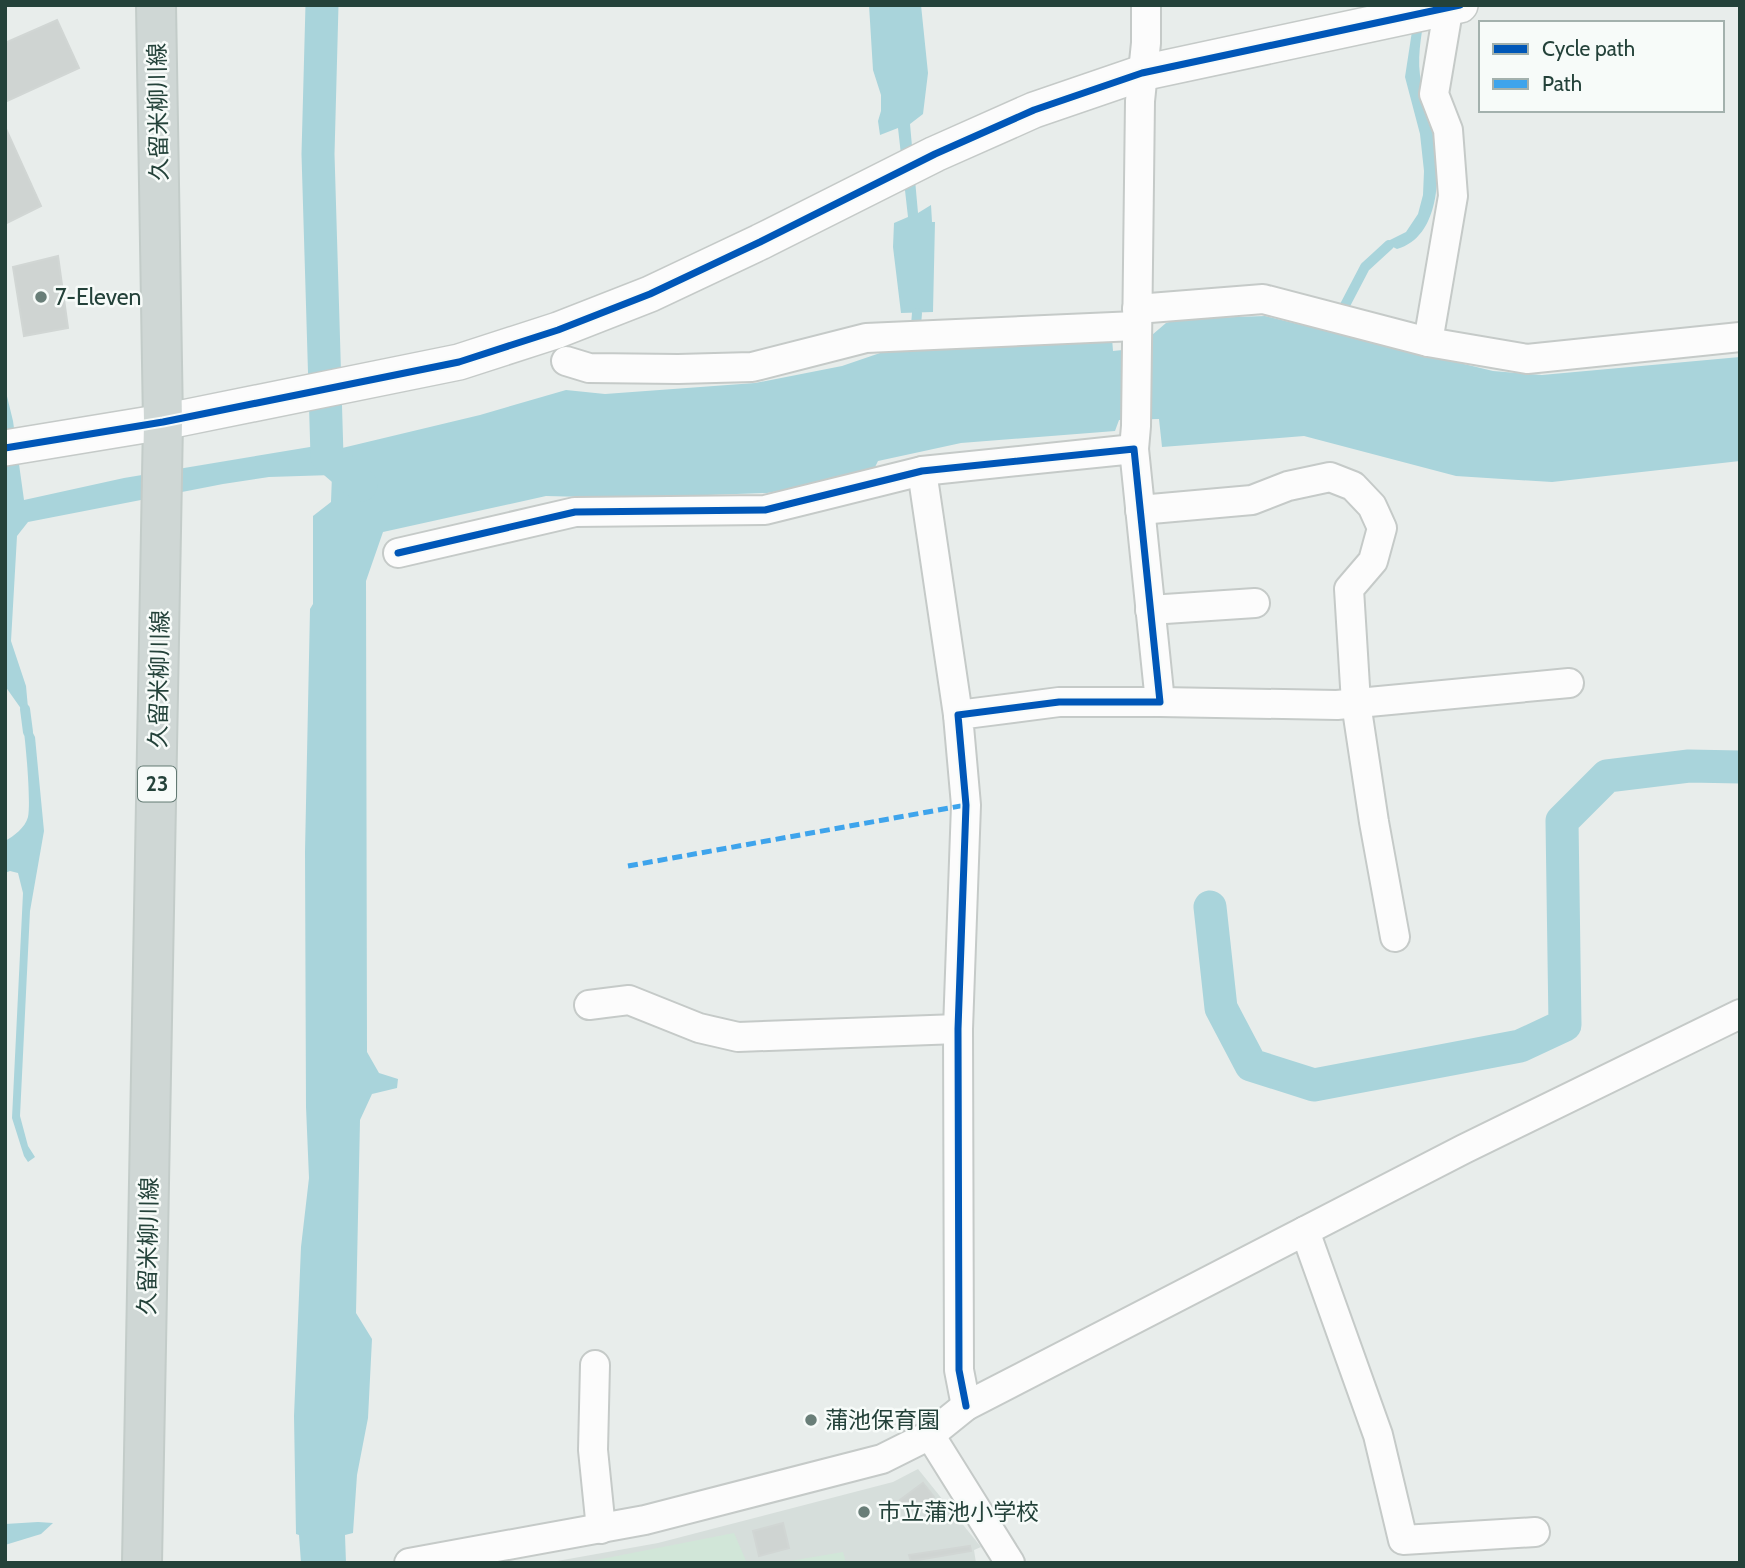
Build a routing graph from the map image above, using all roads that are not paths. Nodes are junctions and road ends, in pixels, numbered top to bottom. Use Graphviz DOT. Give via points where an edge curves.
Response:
graph roads {
  1 [pos="156,5"];
  2 [pos="1146,5"];
  3 [pos="1452,6"];
  4 [pos="1142,73"];
  5 [pos="1137,326"];
  6 [pos="1740,337"];
  7 [pos="1428,342"];
  8 [pos="566,361"];
  9 [pos="163,422"];
  10 [pos="1135,438"];
  11 [pos="5,448"];
  12 [pos="922,471"];
  13 [pos="1140,510"];
  14 [pos="398,553"];
  15 [pos="1255,603"];
  16 [pos="1150,610"];
  17 [pos="1569,683"];
  18 [pos="1160,702"];
  19 [pos="1356,703"];
  20 [pos="958,715"];
  21 [pos="1395,937"];
  22 [pos="589,1005"];
  23 [pos="1740,1014"];
  24 [pos="958,1029"];
  25 [pos="1305,1231"];
  26 [pos="595,1365"];
  27 [pos="966,1406"];
  28 [pos="930,1435"];
  29 [pos="601,1529"];
  30 [pos="1535,1532"];
  31 [pos="142,1563"];
  32 [pos="409,1563"];
  33 [pos="1010,1563"];
  1 -- 9 [label="main road, 久留米柳川線 / 23"];
  2 -- 4 [label="street"];
  3 -- 4 [label="street"];
  3 -- 7 [label="street" via="1434,94 1448,130 1453,196"];
  4 -- 5 [label="street"];
  4 -- 9 [label="street" via="1034,110 650,294 558,330 460,362"];
  5 -- 7 [label="street" via="1263,299"];
  5 -- 8 [label="street" via="866,338 752,367 589,368"];
  5 -- 10 [label="street"];
  6 -- 7 [label="street" via="1527,359"];
  9 -- 11 [label="street"];
  9 -- 31 [label="main road, 久留米柳川線 / 23"];
  10 -- 12 [label="street"];
  10 -- 13 [label="street"];
  12 -- 14 [label="street" via="765,510 575,512"];
  12 -- 20 [label="street"];
  13 -- 16 [label="street"];
  13 -- 19 [label="street" via="1252,500 1329,477 1353,486 1372,506 1382,528 1373,561 1349,589"];
  15 -- 16 [label="street"];
  16 -- 18 [label="street"];
  17 -- 19 [label="street"];
  18 -- 19 [label="street"];
  18 -- 20 [label="street" via="1059,702"];
  19 -- 21 [label="street"];
  20 -- 24 [label="street" via="966,805"];
  22 -- 24 [label="street" via="629,1000 699,1028 738,1037"];
  23 -- 25 [label="street"];
  24 -- 27 [label="street" via="959,1370"];
  25 -- 27 [label="street"];
  25 -- 30 [label="street" via="1378,1435 1403,1540"];
  26 -- 29 [label="street" via="593,1450"];
  27 -- 28 [label="street"];
  28 -- 29 [label="street" via="882,1459"];
  28 -- 33 [label="street"];
  29 -- 32 [label="street"];
}
